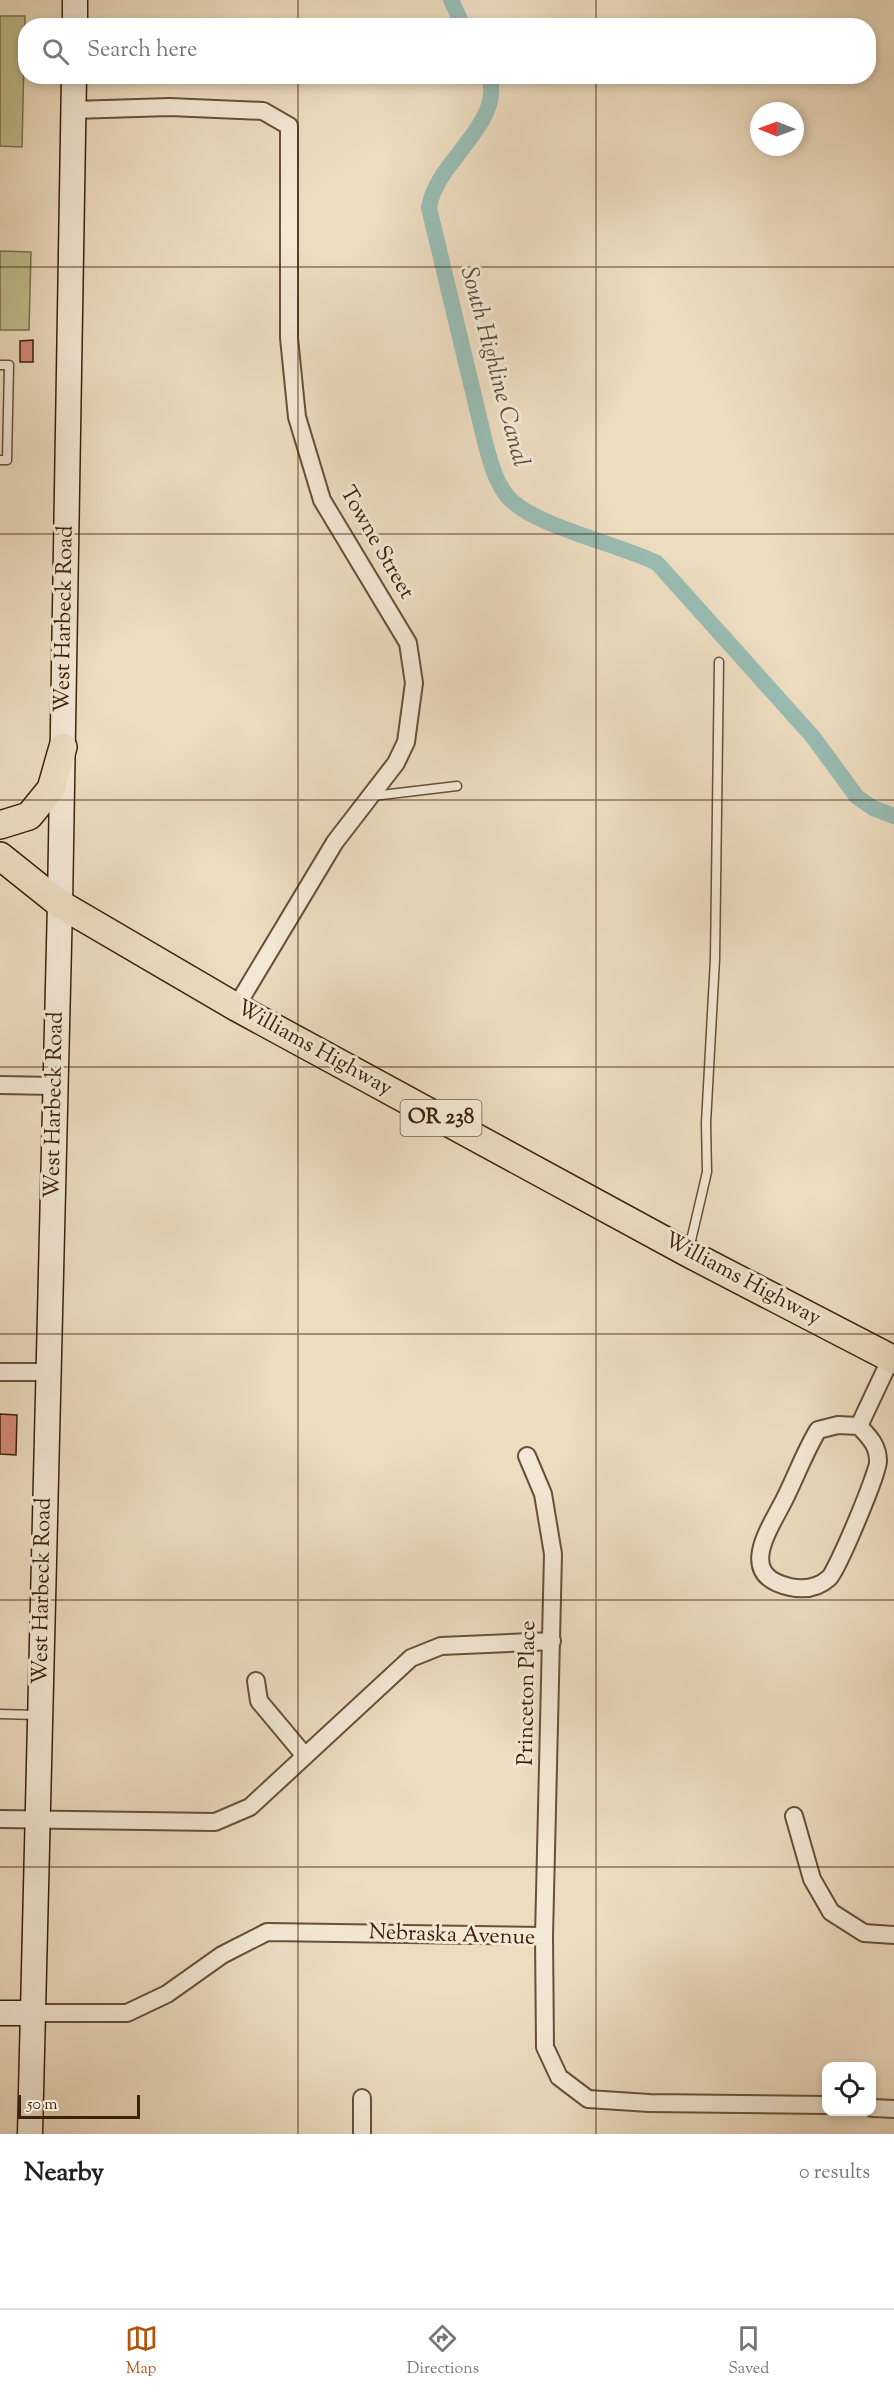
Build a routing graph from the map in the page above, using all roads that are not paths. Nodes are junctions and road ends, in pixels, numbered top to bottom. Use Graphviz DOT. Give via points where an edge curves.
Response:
graph roads {
  1 [pos="75,0"];
  2 [pos="75,18"];
  3 [pos="74,84"];
  4 [pos="74,110"];
  5 [pos="0,365"];
  6 [pos="0,460"];
  7 [pos="719,662"];
  8 [pos="63,747"];
  9 [pos="457,786"];
  10 [pos="370,796"];
  11 [pos="0,825"];
  12 [pos="0,856"];
  13 [pos="60,904"];
  14 [pos="236,1007"];
  15 [pos="0,1086"];
  16 [pos="55,1086"];
  17 [pos="688,1253"];
  18 [pos="892,1359"];
  19 [pos="0,1372"];
  20 [pos="48,1372"];
  21 [pos="859,1426"];
  22 [pos="527,1456"];
  23 [pos="552,1641"];
  24 [pos="256,1681"];
  25 [pos="0,1714"];
  26 [pos="40,1716"];
  27 [pos="306,1756"];
  28 [pos="794,1816"];
  29 [pos="0,1819"];
  30 [pos="38,1819"];
  31 [pos="894,1935"];
  32 [pos="544,1936"];
  33 [pos="0,2013"];
  34 [pos="33,2013"];
  35 [pos="362,2098"];
  36 [pos="822,2105"];
  37 [pos="876,2108"];
  38 [pos="894,2109"];
  39 [pos="30,2134"];
  40 [pos="362,2134"];
  1 -- 2 [label="street"];
  3 -- 4 [label="street, West Harbeck Road"];
  4 -- 8 [label="street, West Harbeck Road"];
  4 -- 10 [label="street, Towne Street" via="170,107 263,111 289,126 290,338 297,417 322,500 408,642 414,683 406,742 396,763"];
  5 -- 6 [label="lane" via="9,365 7,460"];
  7 -- 17 [label="lane" via="715,959 706,1172"];
  8 -- 11 [label="main road" via="51,789 29,816"];
  8 -- 13 [label="street, West Harbeck Road"];
  9 -- 10 [label="lane"];
  10 -- 14 [label="street, Towne Street" via="336,842"];
  12 -- 13 [label="main road, Williams Highway / OR 238"];
  13 -- 14 [label="main road, Williams Highway / OR 238"];
  13 -- 16 [label="street, West Harbeck Road"];
  14 -- 17 [label="main road, Williams Highway / OR 238"];
  15 -- 16 [label="street"];
  16 -- 20 [label="street, West Harbeck Road"];
  17 -- 18 [label="main road, Williams Highway / OR 238"];
  18 -- 21 [label="street"];
  19 -- 20 [label="street"];
  20 -- 26 [label="street, West Harbeck Road"];
  21 -- 21 [label="street" via="838,1425 818,1430 806,1450 764,1539 760,1561 764,1574 780,1585 813,1587 830,1578 879,1463 875,1444"];
  22 -- 23 [label="street, Princeton Place" via="543,1494 553,1554"];
  23 -- 27 [label="street" via="441,1646 411,1658"];
  23 -- 32 [label="street, Princeton Place"];
  24 -- 27 [label="street" via="259,1701"];
  25 -- 26 [label="lane"];
  26 -- 30 [label="street, West Harbeck Road"];
  27 -- 30 [label="street" via="250,1807 215,1822"];
  28 -- 31 [label="street" via="812,1879 831,1912 864,1933"];
  29 -- 30 [label="street"];
  30 -- 34 [label="street, West Harbeck Road"];
  32 -- 34 [label="street, Nebraska Avenue" via="267,1932 222,1955 167,1994 127,2013"];
  32 -- 36 [label="street, Nebraska Avenue" via="545,2047 559,2077 588,2098 649,2103"];
  33 -- 34 [label="street, Nebraska Avenue"];
  34 -- 39 [label="street, West Harbeck Road"];
  35 -- 40 [label="street"];
  37 -- 38 [label="street"];
}
